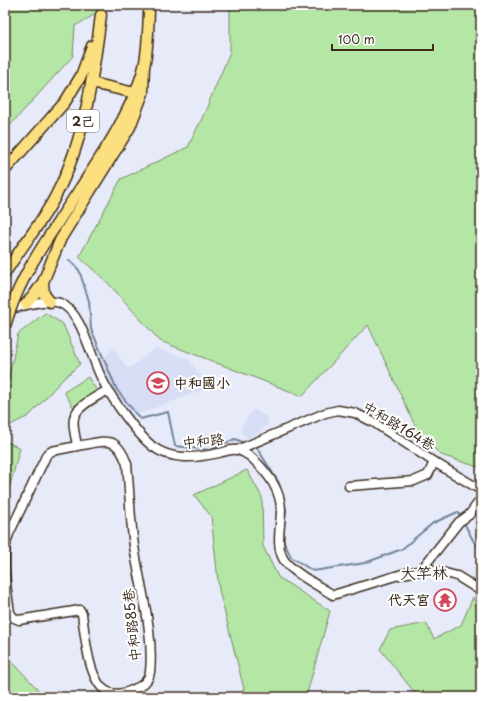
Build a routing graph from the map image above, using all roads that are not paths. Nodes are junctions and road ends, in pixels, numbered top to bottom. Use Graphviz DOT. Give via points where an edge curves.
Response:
graph roads {
  1 [pos="149,12"];
  2 [pos="144,66"];
  3 [pos="92,83"];
  4 [pos="135,93"];
  5 [pos="5,170"];
  6 [pos="5,274"];
  7 [pos="43,282"];
  8 [pos="50,302"];
  9 [pos="26,304"];
  10 [pos="5,310"];
  11 [pos="5,326"];
  12 [pos="108,390"];
  13 [pos="77,446"];
  14 [pos="240,448"];
  15 [pos="434,462"];
  16 [pos="349,486"];
  17 [pos="481,490"];
  18 [pos="481,500"];
  19 [pos="421,570"];
  20 [pos="481,591"];
  1 -- 2 [label="main road, 2己"];
  2 -- 4 [label="main road, 2己"];
  2 -- 7 [label="main road" via="143,93 130,127 61,238"];
  3 -- 4 [label="main road"];
  3 -- 5 [label="main road, 2己" via="101,15 89,58 74,90"];
  3 -- 6 [label="main road, 2己" via="66,174 42,220"];
  4 -- 11 [label="main road, 2己, bridge" via="112,138 21,282"];
  7 -- 8 [label="main road" via="44,294"];
  7 -- 9 [label="main road"];
  8 -- 9 [label="street, 中和路"];
  8 -- 12 [label="street, 中和路" via="66,306 82,328 94,362"];
  9 -- 10 [label="street, 中和路"];
  12 -- 13 [label="street" via="76,412 74,423"];
  12 -- 14 [label="street, 中和路" via="140,434 152,446 167,455 184,458 209,456"];
  13 -- 13 [label="street, 中和路85巷" via="108,441 116,444 127,464 136,558 144,598 150,654 149,677 142,686 126,692 107,692 99,684 92,671 80,610 19,620 10,612 5,556 5,544 9,534 46,454"];
  14 -- 15 [label="street, 中和路164巷" via="338,410 355,413 373,422"];
  14 -- 19 [label="street, 中和路" via="252,457 272,480 281,508 281,553 289,568 333,595"];
  15 -- 16 [label="street" via="428,475 414,481"];
  15 -- 17 [label="street, 中和路164巷"];
  18 -- 19 [label="street" via="469,515 459,522"];
  19 -- 20 [label="street, 中和路" via="430,568 457,576"];
}
